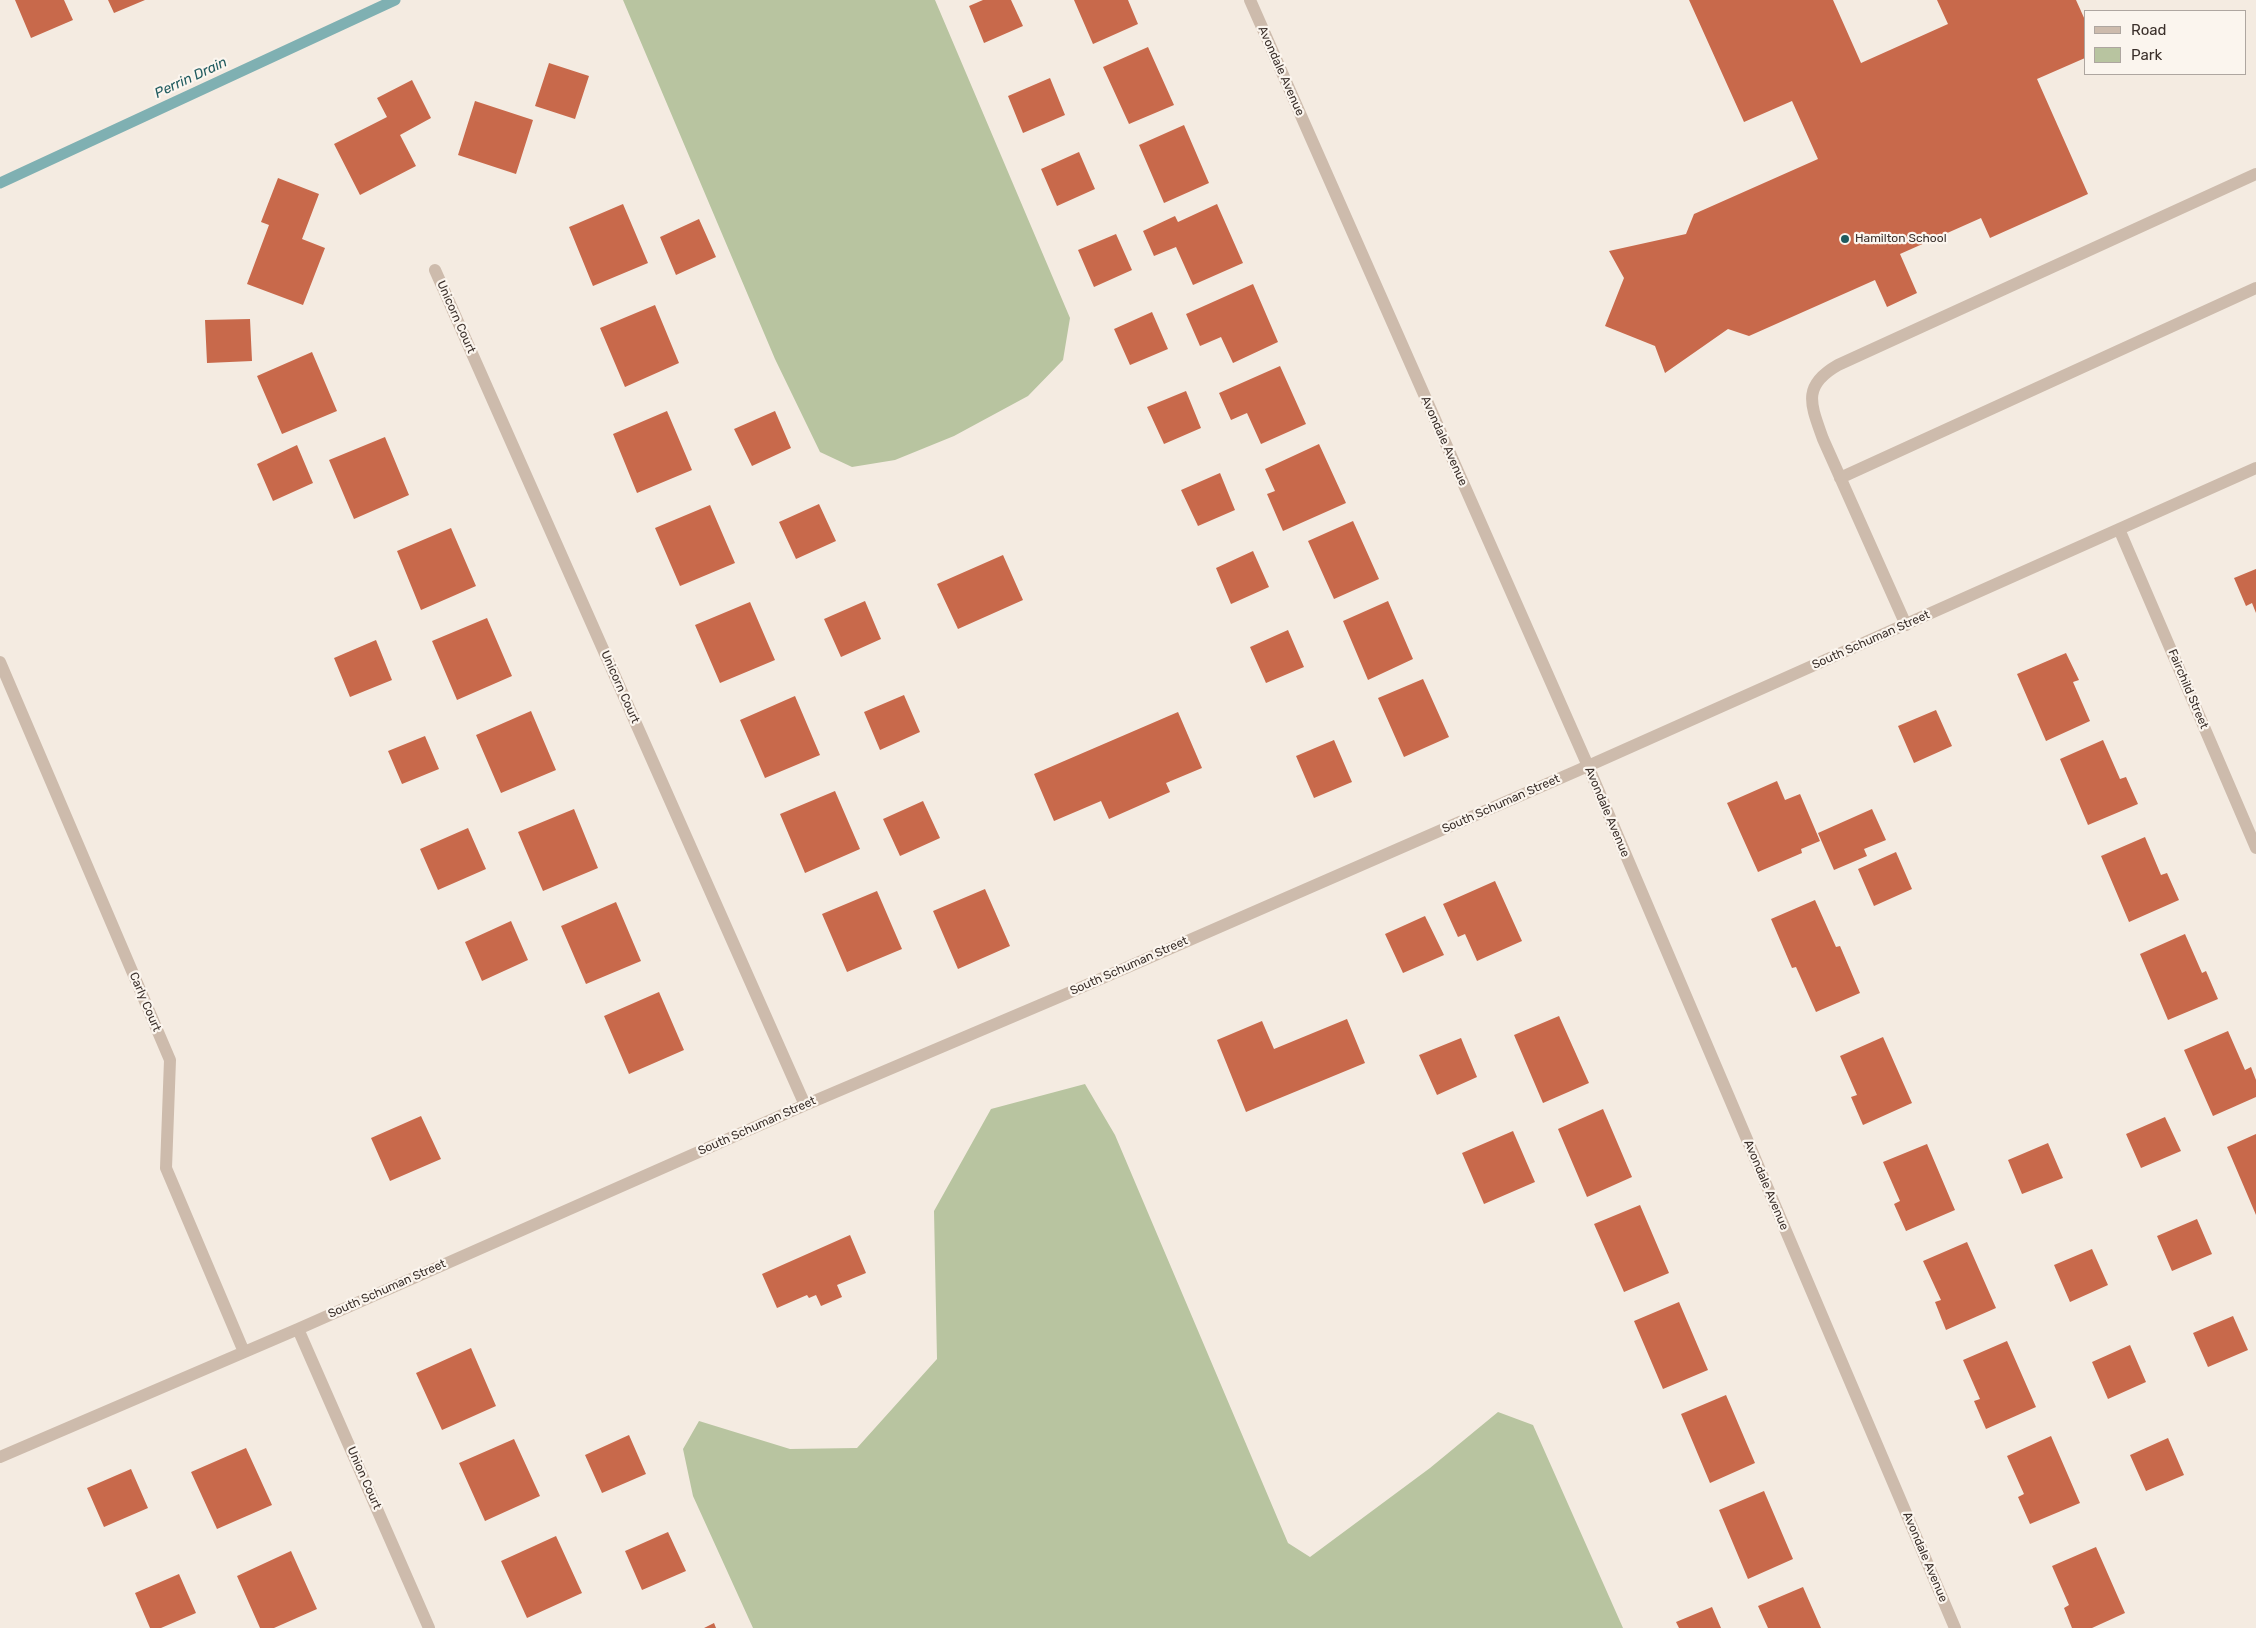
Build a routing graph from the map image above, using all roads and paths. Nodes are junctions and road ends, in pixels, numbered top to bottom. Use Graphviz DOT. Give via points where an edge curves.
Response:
graph roads {
  1 [pos="1250,0"];
  2 [pos="2256,174"];
  3 [pos="435,270"];
  4 [pos="2256,288"];
  5 [pos="2256,468"];
  6 [pos="1840,478"];
  7 [pos="2119,529"];
  8 [pos="1906,624"];
  9 [pos="0,662"];
  10 [pos="1588,766"];
  11 [pos="2256,848"];
  12 [pos="805,1104"];
  13 [pos="298,1329"];
  14 [pos="244,1352"];
  15 [pos="0,1458"];
  16 [pos="429,1628"];
  17 [pos="1955,1628"];
  1 -- 10 [label="street, Avondale Avenue"];
  2 -- 6 [label="street" via="1824,373 1815,382 1814,413"];
  3 -- 12 [label="street, Unicorn Court"];
  4 -- 6 [label="street"];
  5 -- 7 [label="street, South Schuman Street"];
  6 -- 8 [label="street"];
  7 -- 8 [label="street, South Schuman Street"];
  7 -- 11 [label="street, Fairchild Street"];
  8 -- 10 [label="street, South Schuman Street"];
  9 -- 14 [label="street, Carly Court" via="170,1060 166,1168"];
  10 -- 12 [label="street, South Schuman Street"];
  10 -- 17 [label="street, Avondale Avenue"];
  12 -- 13 [label="street, South Schuman Street"];
  13 -- 14 [label="street, South Schuman Street"];
  13 -- 16 [label="street, Union Court"];
  14 -- 15 [label="street, South Schuman Street"];
}
